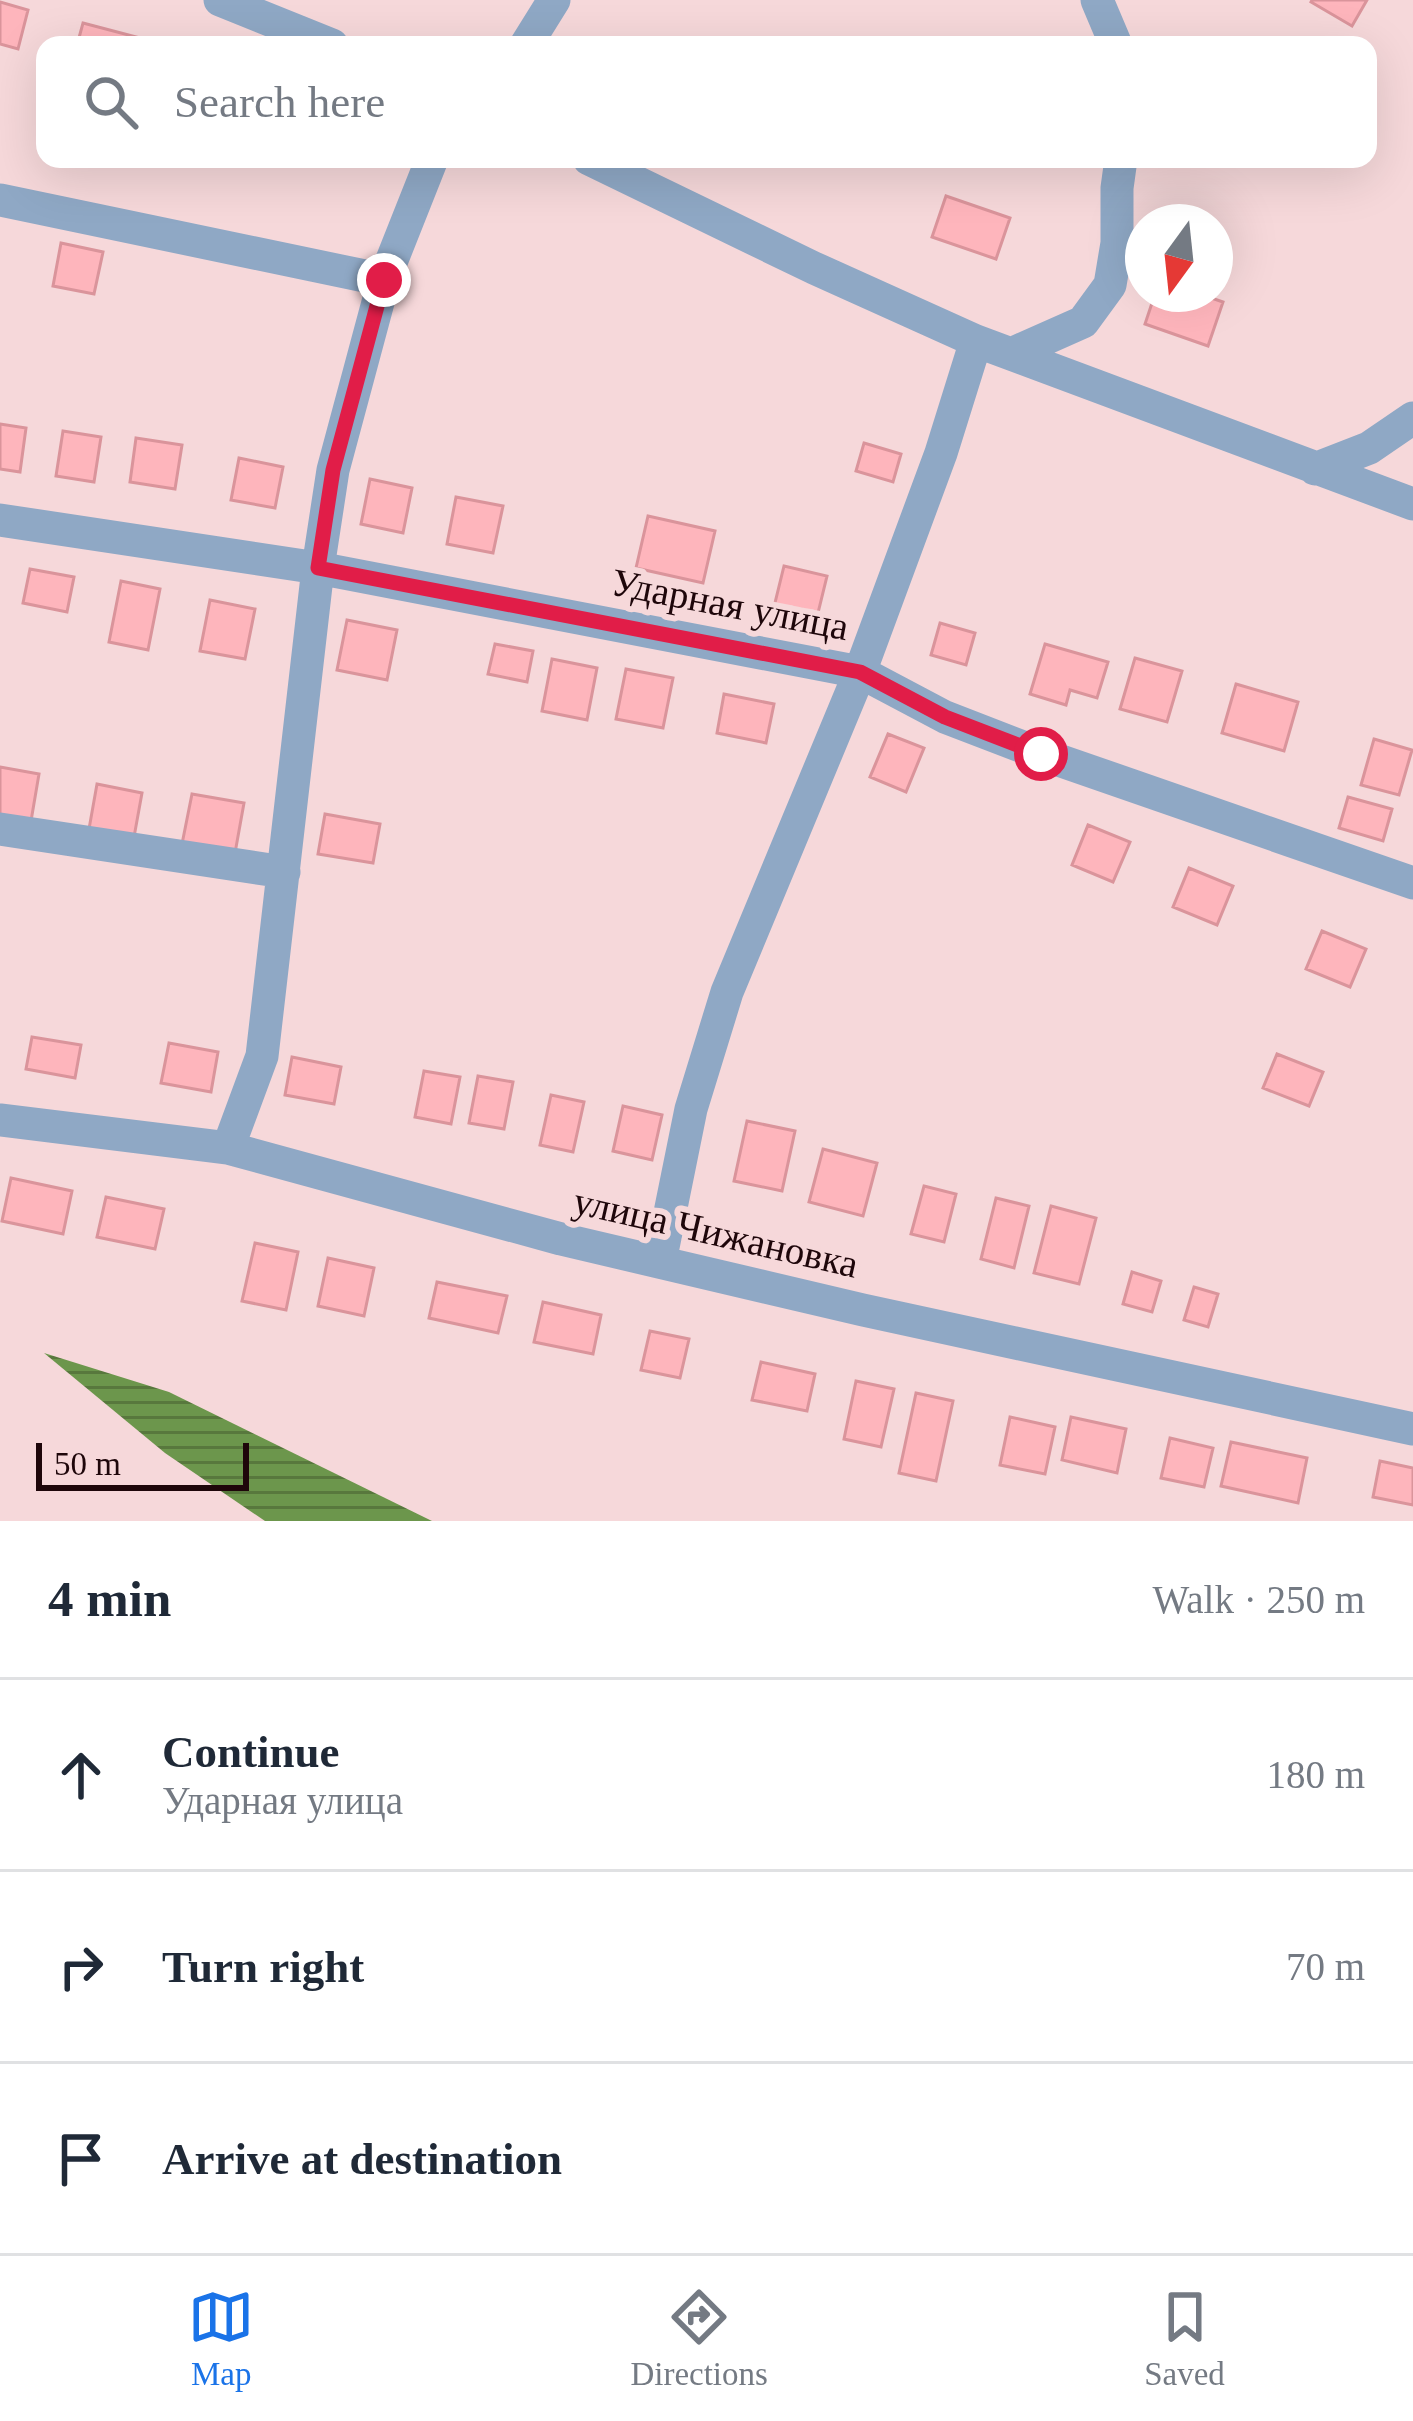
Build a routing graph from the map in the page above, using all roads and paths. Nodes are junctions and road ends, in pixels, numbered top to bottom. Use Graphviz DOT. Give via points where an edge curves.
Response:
graph roads {
  1 [pos="220,0"];
  2 [pos="554,0"];
  3 [pos="1097,0"];
  4 [pos="310,36"];
  5 [pos="532,36"];
  6 [pos="1112,36"];
  7 [pos="428,168"];
  8 [pos="608,168"];
  9 [pos="1120,168"];
  10 [pos="0,200"];
  11 [pos="384,280"];
  12 [pos="976,341"];
  13 [pos="1011,354"];
  14 [pos="1413,418"];
  15 [pos="1315,469"];
  16 [pos="1413,508"];
  17 [pos="0,520"];
  18 [pos="318,568"];
  19 [pos="860,672"];
  20 [pos="0,829"];
  21 [pos="284,872"];
  22 [pos="1413,884"];
  23 [pos="0,1120"];
  24 [pos="228,1148"];
  25 [pos="660,1262"];
  26 [pos="1413,1429"];
  1 -- 4 [label="street"];
  2 -- 5 [label="street"];
  3 -- 6 [label="street"];
  7 -- 11 [label="street"];
  8 -- 12 [label="street"];
  9 -- 13 [label="street" via="1111,285 1083,322"];
  10 -- 11 [label="street"];
  11 -- 18 [label="street" via="333,470"];
  12 -- 13 [label="street"];
  12 -- 19 [label="street"];
  13 -- 15 [label="street"];
  14 -- 15 [label="street" via="1369,448"];
  15 -- 16 [label="street"];
  17 -- 18 [label="street, Ударная улица"];
  18 -- 19 [label="street, Ударная улица"];
  18 -- 21 [label="street"];
  19 -- 22 [label="street, Ударная улица" via="1022,747"];
  19 -- 25 [label="street" via="727,992 691,1109"];
  20 -- 21 [label="street"];
  21 -- 24 [label="street" via="262,1056"];
  23 -- 24 [label="street, улица Чижановка"];
  24 -- 25 [label="street, улица Чижановка"];
  25 -- 26 [label="street, улица Чижановка"];
}
